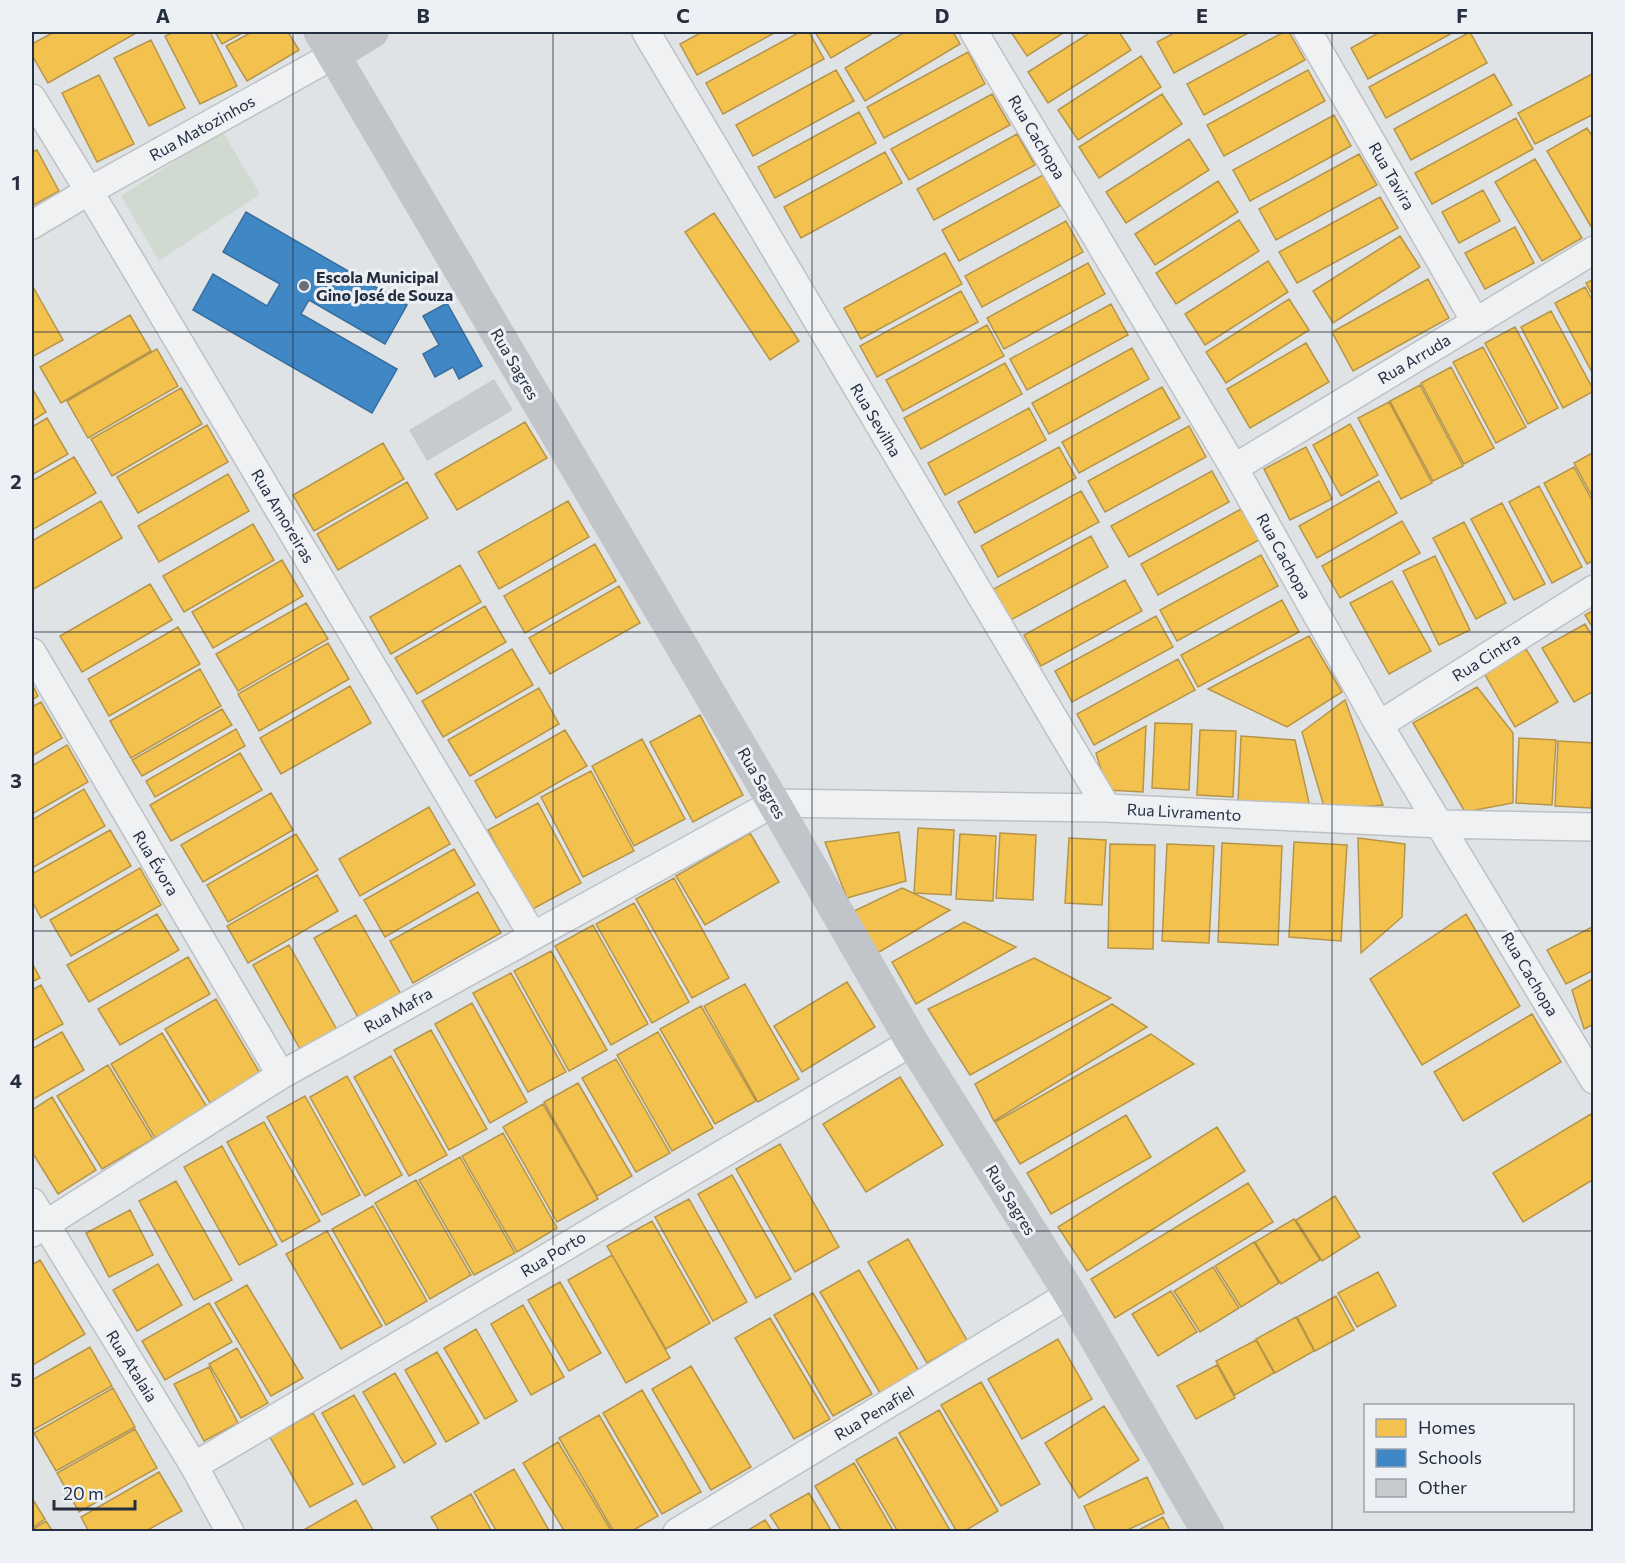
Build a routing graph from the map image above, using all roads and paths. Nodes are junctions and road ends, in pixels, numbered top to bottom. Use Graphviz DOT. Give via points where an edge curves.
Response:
graph roads {
  1 [pos="372,32"];
  2 [pos="646,32"];
  3 [pos="974,32"];
  4 [pos="1308,32"];
  5 [pos="327,44"];
  6 [pos="32,98"];
  7 [pos="89,191"];
  8 [pos="32,225"];
  9 [pos="1593,250"];
  10 [pos="1475,321"];
  11 [pos="1234,468"];
  12 [pos="1593,589"];
  13 [pos="32,652"];
  14 [pos="1379,725"];
  15 [pos="774,803"];
  16 [pos="1107,808"];
  17 [pos="1440,824"];
  18 [pos="1593,827"];
  19 [pos="533,936"];
  20 [pos="912,1042"];
  21 [pos="281,1075"];
  22 [pos="1593,1080"];
  23 [pos="36,1220"];
  24 [pos="1070,1294"];
  25 [pos="194,1466"];
  26 [pos="230,1532"];
  27 [pos="677,1532"];
  28 [pos="1208,1532"];
  1 -- 5 [label="street, Rua Matozinhos"];
  2 -- 16 [label="street, Rua Sevilha"];
  3 -- 11 [label="street, Rua Cachopa"];
  4 -- 10 [label="street, Rua Tavira"];
  5 -- 7 [label="street, Rua Matozinhos"];
  5 -- 15 [label="street, Rua Sagres"];
  6 -- 7 [label="street, Rua Amoreiras"];
  7 -- 8 [label="street, Rua Matozinhos"];
  7 -- 19 [label="street, Rua Amoreiras"];
  9 -- 10 [label="street, Rua Arruda"];
  10 -- 11 [label="street, Rua Arruda"];
  11 -- 14 [label="street, Rua Cachopa"];
  12 -- 14 [label="street, Rua Cintra"];
  13 -- 21 [label="street, Rua Évora"];
  14 -- 17 [label="street, Rua Cachopa"];
  15 -- 16 [label="street, Rua Livramento"];
  15 -- 19 [label="street, Rua Mafra"];
  15 -- 20 [label="street, Rua Sagres"];
  16 -- 17 [label="street, Rua Livramento"];
  17 -- 18 [label="street, Rua Livramento"];
  17 -- 22 [label="street, Rua Cachopa"];
  19 -- 21 [label="street, Rua Mafra"];
  20 -- 24 [label="street, Rua Sagres"];
  20 -- 25 [label="street, Rua Porto"];
  21 -- 23 [label="street, Rua Mafra"];
  23 -- 25 [label="street, Rua Atalaia"];
  24 -- 27 [label="street, Rua Penafiel"];
  24 -- 28 [label="street, Rua Sagres"];
  25 -- 26 [label="street, Rua Atalaia"];
}
